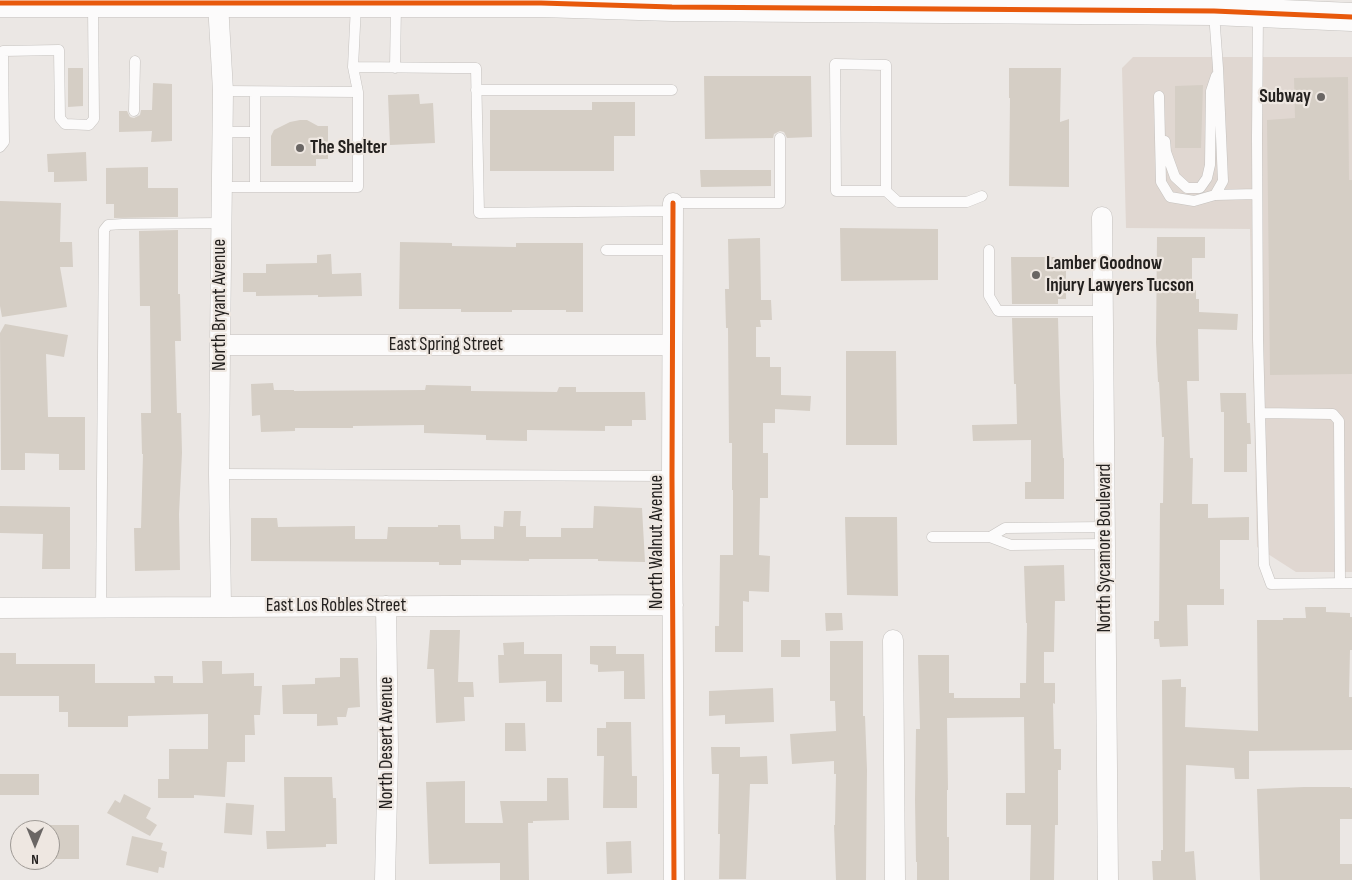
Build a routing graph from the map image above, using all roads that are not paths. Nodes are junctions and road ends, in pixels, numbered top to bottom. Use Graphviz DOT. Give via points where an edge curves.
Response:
graph roads {
  1 [pos="0,3"];
  2 [pos="92,3"];
  3 [pos="218,3"];
  4 [pos="356,4"];
  5 [pos="396,4"];
  6 [pos="1214,11"];
  7 [pos="1258,13"];
  8 [pos="1352,17"];
  9 [pos="135,61"];
  10 [pos="353,66"];
  11 [pos="395,68"];
  12 [pos="1218,68"];
  13 [pos="476,90"];
  14 [pos="672,90"];
  15 [pos="223,92"];
  16 [pos="255,92"];
  17 [pos="358,92"];
  18 [pos="134,111"];
  19 [pos="222,132"];
  20 [pos="255,132"];
  21 [pos="780,138"];
  22 [pos="0,147"];
  23 [pos="222,187"];
  24 [pos="255,187"];
  25 [pos="886,191"];
  26 [pos="1257,194"];
  27 [pos="1215,195"];
  28 [pos="982,196"];
  29 [pos="673,207"];
  30 [pos="1102,217"];
  31 [pos="220,223"];
  32 [pos="606,250"];
  33 [pos="673,250"];
  34 [pos="989,250"];
  35 [pos="1103,311"];
  36 [pos="220,345"];
  37 [pos="672,345"];
  38 [pos="1260,413"];
  39 [pos="219,474"];
  40 [pos="672,476"];
  41 [pos="1106,536"];
  42 [pos="932,537"];
  43 [pos="990,537"];
  44 [pos="1352,582"];
  45 [pos="1340,583"];
  46 [pos="673,605"];
  47 [pos="220,606"];
  48 [pos="386,606"];
  49 [pos="100,607"];
  50 [pos="0,608"];
  51 [pos="892,640"];
  52 [pos="385,880"];
  53 [pos="674,880"];
  54 [pos="896,880"];
  55 [pos="1108,880"];
  1 -- 2 [label="main road"];
  2 -- 3 [label="main road"];
  2 -- 22 [label="lane" via="94,119 89,124 65,124 60,118 59,50 3,51 4,142"];
  3 -- 4 [label="main road"];
  3 -- 15 [label="street, North Bryant Avenue"];
  4 -- 5 [label="main road"];
  4 -- 10 [label="lane"];
  5 -- 6 [label="main road"];
  5 -- 11 [label="lane"];
  6 -- 7 [label="main road"];
  6 -- 12 [label="lane"];
  7 -- 8 [label="main road"];
  7 -- 26 [label="lane"];
  9 -- 18 [label="lane"];
  10 -- 11 [label="lane"];
  10 -- 17 [label="lane"];
  11 -- 13 [label="lane" via="476,68"];
  12 -- 27 [label="lane" via="1223,181"];
  12 -- 27 [label="lane" via="1211,91 1210,165 1200,188 1187,188 1175,177 1166,152 1159,96 1160,182 1170,197 1194,201"];
  13 -- 14 [label="lane"];
  13 -- 29 [label="lane" via="479,213"];
  15 -- 16 [label="lane"];
  15 -- 19 [label="street, North Bryant Avenue"];
  16 -- 17 [label="lane"];
  16 -- 20 [label="lane"];
  17 -- 24 [label="lane" via="358,187"];
  19 -- 20 [label="lane"];
  19 -- 23 [label="street, North Bryant Avenue"];
  20 -- 24 [label="lane"];
  21 -- 29 [label="lane" via="780,203"];
  23 -- 24 [label="lane"];
  23 -- 31 [label="street, North Bryant Avenue"];
  25 -- 25 [label="lane" via="836,191 835,64 886,65"];
  25 -- 28 [label="lane" via="898,202 966,202"];
  26 -- 27 [label="lane"];
  26 -- 38 [label="lane"];
  29 -- 33 [label="street, North Walnut Avenue"];
  30 -- 35 [label="street, North Sycamore Boulevard"];
  31 -- 36 [label="street, North Bryant Avenue"];
  31 -- 49 [label="lane" via="123,224 108,225 104,230"];
  32 -- 33 [label="lane"];
  33 -- 37 [label="street, North Walnut Avenue"];
  34 -- 35 [label="lane" via="989,296 998,311"];
  35 -- 41 [label="street, North Sycamore Boulevard"];
  36 -- 37 [label="street, East Spring Street"];
  36 -- 39 [label="street, North Bryant Avenue"];
  37 -- 40 [label="street, North Walnut Avenue"];
  38 -- 45 [label="lane" via="1264,565 1271,584"];
  38 -- 45 [label="lane" via="1332,414 1339,421"];
  39 -- 40 [label="lane"];
  39 -- 47 [label="street, North Bryant Avenue"];
  40 -- 46 [label="street, North Walnut Avenue"];
  41 -- 43 [label="lane" via="1011,545"];
  41 -- 43 [label="lane" via="1004,528"];
  41 -- 55 [label="street, North Sycamore Boulevard"];
  42 -- 43 [label="lane"];
  44 -- 45 [label="lane"];
  46 -- 48 [label="street, East Los Robles Street"];
  46 -- 53 [label="street, North Walnut Avenue"];
  47 -- 48 [label="street, East Los Robles Street"];
  47 -- 49 [label="street, East Los Robles Street"];
  48 -- 52 [label="street, North Desert Avenue" via="388,751"];
  49 -- 50 [label="street, East Los Robles Street"];
  51 -- 54 [label="street"];
}
